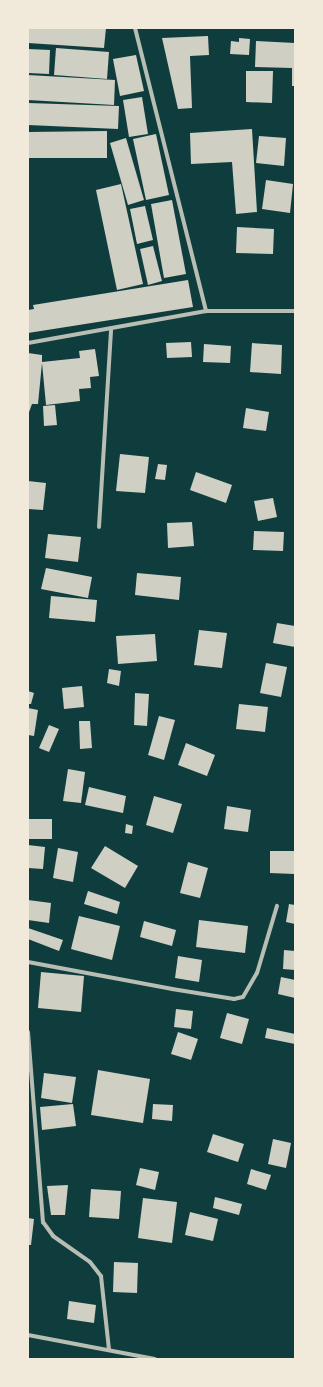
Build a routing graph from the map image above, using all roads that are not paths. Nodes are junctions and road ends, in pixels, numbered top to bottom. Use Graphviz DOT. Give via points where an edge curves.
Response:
graph roads {
  1 [pos="135,28"];
  2 [pos="206,310"];
  3 [pos="295,310"];
  4 [pos="111,328"];
  5 [pos="28,343"];
  6 [pos="99,527"];
  7 [pos="277,906"];
  8 [pos="28,962"];
  9 [pos="28,1032"];
  10 [pos="28,1334"];
  11 [pos="109,1350"];
  12 [pos="155,1359"];
  1 -- 2 [label="street"];
  2 -- 3 [label="street"];
  2 -- 4 [label="street"];
  4 -- 5 [label="street"];
  4 -- 6 [label="street"];
  7 -- 8 [label="street" via="257,973 243,997 180,991"];
  9 -- 11 [label="street" via="43,1222 53,1236 90,1262 101,1276"];
  10 -- 11 [label="street"];
  11 -- 12 [label="street"];
}
